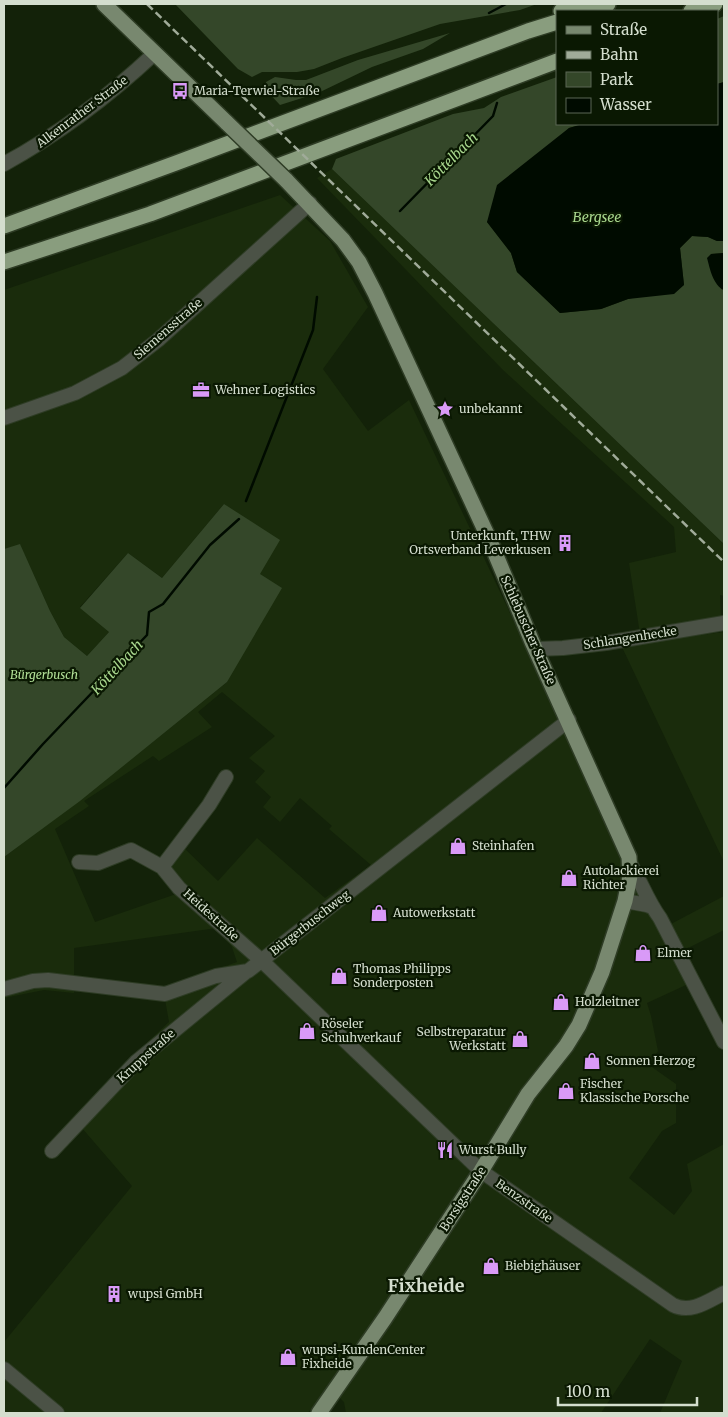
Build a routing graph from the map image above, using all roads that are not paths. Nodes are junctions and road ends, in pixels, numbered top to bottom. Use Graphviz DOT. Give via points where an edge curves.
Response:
graph roads {
  1 [pos="104,4"];
  2 [pos="579,4"];
  3 [pos="608,4"];
  4 [pos="704,4"];
  5 [pos="715,4"];
  6 [pos="564,10"];
  7 [pos="591,10"];
  8 [pos="692,10"];
  9 [pos="694,10"];
  10 [pos="556,15"];
  11 [pos="556,22"];
  12 [pos="528,31"];
  13 [pos="155,53"];
  14 [pos="556,62"];
  15 [pos="4,164"];
  16 [pos="310,204"];
  17 [pos="4,226"];
  18 [pos="4,262"];
  19 [pos="4,418"];
  20 [pos="724,623"];
  21 [pos="536,649"];
  22 [pos="569,720"];
  23 [pos="226,777"];
  24 [pos="79,862"];
  25 [pos="631,865"];
  26 [pos="162,867"];
  27 [pos="625,901"];
  28 [pos="652,907"];
  29 [pos="262,961"];
  30 [pos="248,971"];
  31 [pos="4,989"];
  32 [pos="724,1042"];
  33 [pos="52,1151"];
  34 [pos="481,1171"];
  35 [pos="724,1292"];
  36 [pos="4,1369"];
  37 [pos="57,1413"];
  38 [pos="319,1413"];
  1 -- 13 [label="main road"];
  2 -- 6 [label="highway"];
  3 -- 7 [label="highway"];
  4 -- 8 [label="highway"];
  5 -- 9 [label="highway"];
  10 -- 12 [label="highway"];
  11 -- 12 [label="highway"];
  12 -- 17 [label="highway"];
  13 -- 15 [label="street, Alkenrather Straße" via="80,116"];
  13 -- 16 [label="main road, Schlebuscher Straße, bridge"];
  14 -- 18 [label="highway" via="150,214"];
  16 -- 19 [label="street, Siemensstraße" via="158,340 122,368 75,393"];
  16 -- 21 [label="main road, Schlebuscher Straße" via="343,240 375,293 490,541"];
  20 -- 21 [label="street, Schlangenhecke" via="606,643"];
  21 -- 22 [label="main road, Schlebuscher Straße"];
  22 -- 25 [label="main road, Schlebuscher Straße"];
  22 -- 29 [label="street, Bürgerbuschweg"];
  23 -- 26 [label="street"];
  24 -- 26 [label="street, Heidestraße" via="98,864 132,850"];
  25 -- 27 [label="main road, Borsigstraße"];
  25 -- 28 [label="street, Schlebuscher Straße"];
  26 -- 29 [label="street, Heidestraße" via="179,888"];
  27 -- 28 [label="street"];
  27 -- 34 [label="main road, Borsigstraße" via="602,972 579,1025 528,1094"];
  28 -- 32 [label="street, Schlebuscher Straße"];
  29 -- 30 [label="street, Bürgerbuschweg"];
  29 -- 34 [label="street, Benzstraße"];
  30 -- 31 [label="street, Bürgerbuschweg" via="216,976 165,994 48,980"];
  30 -- 33 [label="street, Kruppstraße" via="136,1062"];
  34 -- 35 [label="street, Benzstraße" via="672,1305 694,1308"];
  34 -- 38 [label="main road, Borsigstraße"];
  36 -- 37 [label="street"];
}
